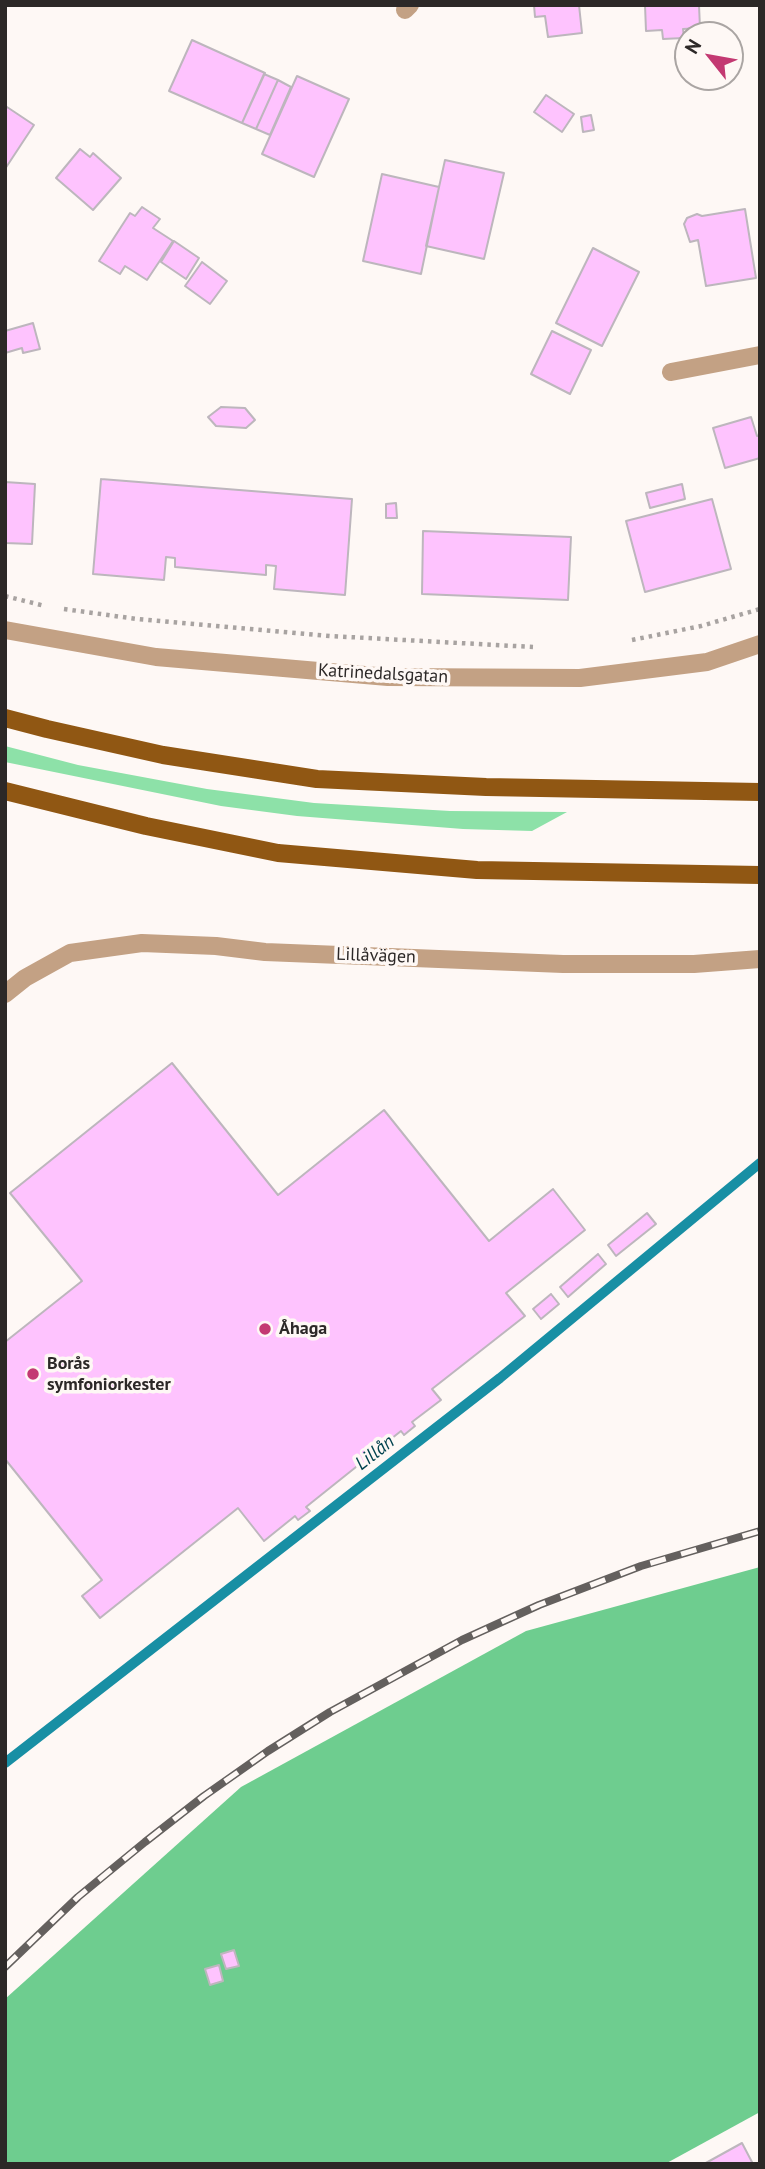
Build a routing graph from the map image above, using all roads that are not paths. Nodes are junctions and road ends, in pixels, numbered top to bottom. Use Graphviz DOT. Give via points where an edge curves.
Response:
graph roads {
  1 [pos="760,355"];
  2 [pos="671,372"];
  3 [pos="5,630"];
  4 [pos="760,644"];
  5 [pos="5,718"];
  6 [pos="5,791"];
  7 [pos="760,792"];
  8 [pos="760,875"];
  9 [pos="760,959"];
  10 [pos="5,994"];
  1 -- 2 [label="street"];
  3 -- 4 [label="street, Katrinedalsgatan" via="156,657 388,677 580,678 707,662"];
  5 -- 7 [label="main road" via="163,755 317,779"];
  6 -- 8 [label="main road" via="146,827 278,853 477,870"];
  9 -- 10 [label="street, Lillåvägen" via="564,964 142,943 70,953"];
}
